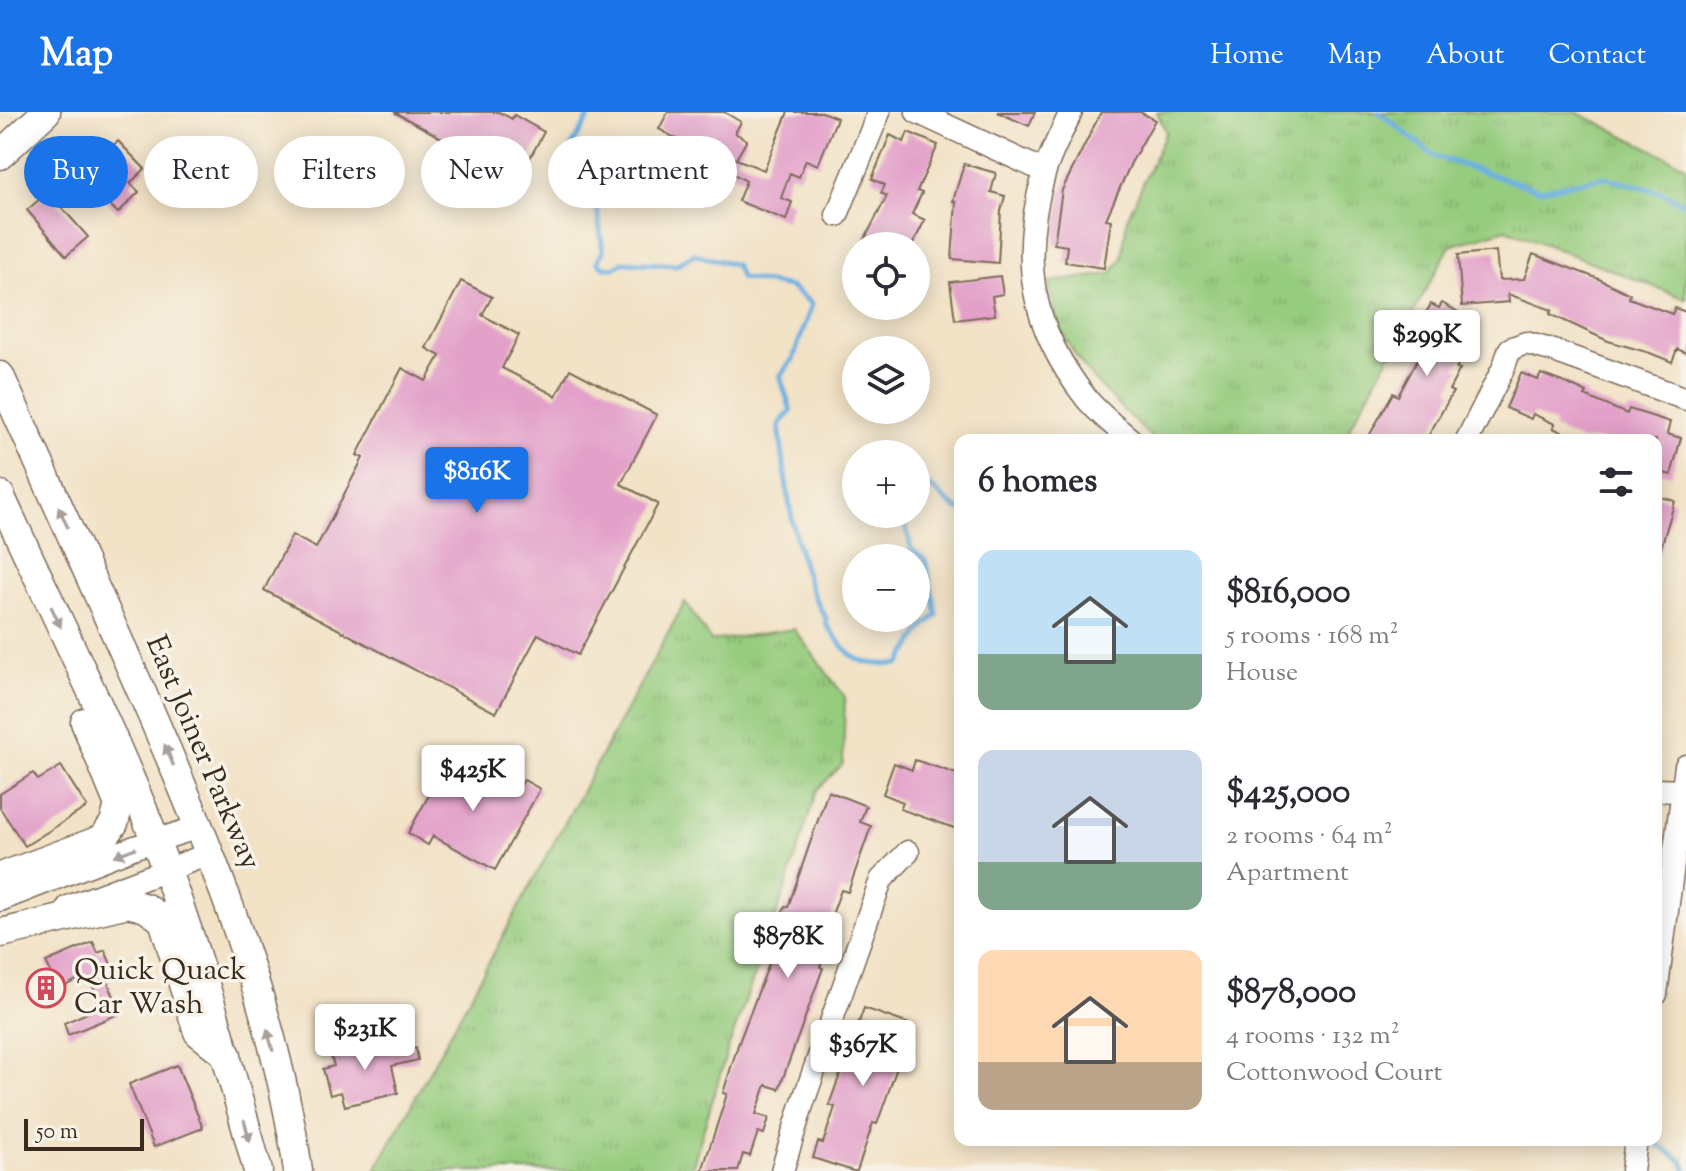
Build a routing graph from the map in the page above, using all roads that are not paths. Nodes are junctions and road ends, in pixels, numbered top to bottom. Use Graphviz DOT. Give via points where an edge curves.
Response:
graph roads {
  1 [pos="46,112"];
  2 [pos="879,112"];
  3 [pos="917,112"];
  4 [pos="1071,112"];
  5 [pos="0,155"];
  6 [pos="1044,171"];
  7 [pos="837,215"];
  8 [pos="0,376"];
  9 [pos="1686,399"];
  10 [pos="1124,434"];
  11 [pos="1470,434"];
  12 [pos="0,495"];
  13 [pos="75,660"];
  14 [pos="1686,766"];
  15 [pos="1662,790"];
  16 [pos="1685,792"];
  17 [pos="199,827"];
  18 [pos="155,841"];
  19 [pos="908,852"];
  20 [pos="209,854"];
  21 [pos="166,869"];
  22 [pos="0,889"];
  23 [pos="0,900"];
  24 [pos="0,934"];
  25 [pos="1662,952"];
  26 [pos="227,1055"];
  27 [pos="1635,1146"];
  28 [pos="258,1171"];
  29 [pos="298,1171"];
  30 [pos="782,1171"];
  31 [pos="1632,1171"];
  1 -- 5 [label="main road"];
  2 -- 7 [label="street"];
  3 -- 6 [label="street"];
  4 -- 6 [label="street"];
  6 -- 10 [label="street" via="1032,246 1039,317 1088,401"];
  17 -- 8 [label="main road, East Joiner Parkway, one-way"];
  9 -- 11 [label="street" via="1526,343 1510,349"];
  12 -- 13 [label="main road, one-way"];
  13 -- 18 [label="main road"];
  13 -- 22 [label="main road" via="74,696 119,805 114,823 103,839 6,875"];
  14 -- 16 [label="street"];
  15 -- 16 [label="street"];
  16 -- 25 [label="street"];
  17 -- 18 [label="street"];
  17 -- 20 [label="main road, East Joiner Parkway"];
  18 -- 21 [label="main road"];
  18 -- 23 [label="street, one-way"];
  19 -- 30 [label="street" via="881,880"];
  20 -- 21 [label="street"];
  29 -- 20 [label="main road, East Joiner Parkway, one-way" via="263,1013"];
  21 -- 24 [label="street"];
  21 -- 26 [label="main road"];
  24 -- 26 [label="main road" via="128,903 146,908 163,920 198,1032"];
  26 -- 28 [label="main road, one-way"];
  27 -- 31 [label="street"];
}
